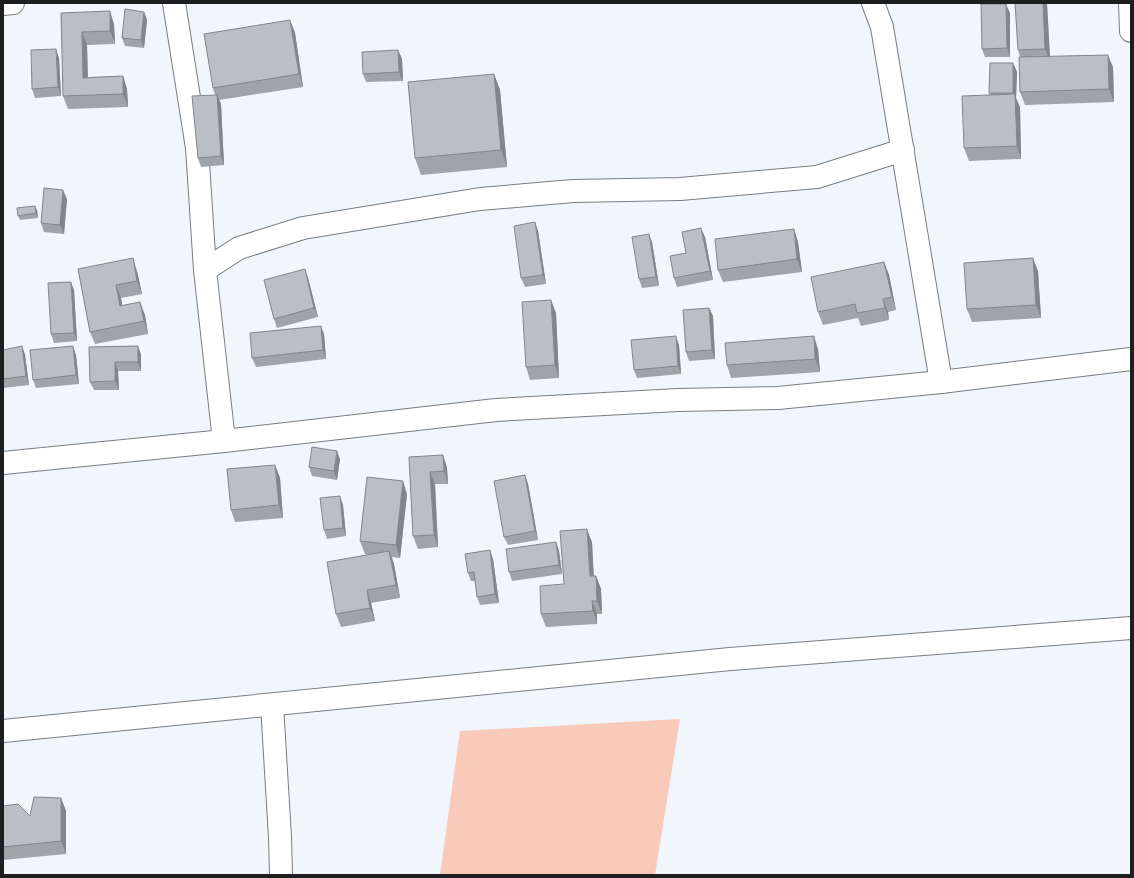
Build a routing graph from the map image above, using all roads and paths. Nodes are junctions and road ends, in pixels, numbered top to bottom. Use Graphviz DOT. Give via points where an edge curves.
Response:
graph roads {
  1 [pos="13,3"];
  2 [pos="174,3"];
  3 [pos="873,3"];
  4 [pos="1130,3"];
  5 [pos="3,4"];
  6 [pos="1131,31"];
  7 [pos="902,150"];
  8 [pos="205,270"];
  9 [pos="1131,359"];
  10 [pos="940,382"];
  11 [pos="224,441"];
  12 [pos="3,463"];
  13 [pos="1131,628"];
  14 [pos="272,705"];
  15 [pos="3,731"];
  16 [pos="281,875"];
  1 -- 5 [label="street"];
  2 -- 8 [label="street" via="197,148"];
  3 -- 7 [label="street" via="882,27"];
  4 -- 6 [label="street"];
  7 -- 8 [label="street" via="817,177 680,189 573,191 480,199 303,228 239,248"];
  7 -- 10 [label="street"];
  8 -- 11 [label="street"];
  9 -- 10 [label="street"];
  10 -- 11 [label="street" via="778,398 678,400 496,410"];
  11 -- 12 [label="street"];
  13 -- 14 [label="street" via="722,660"];
  14 -- 15 [label="street"];
  14 -- 16 [label="street"];
}
